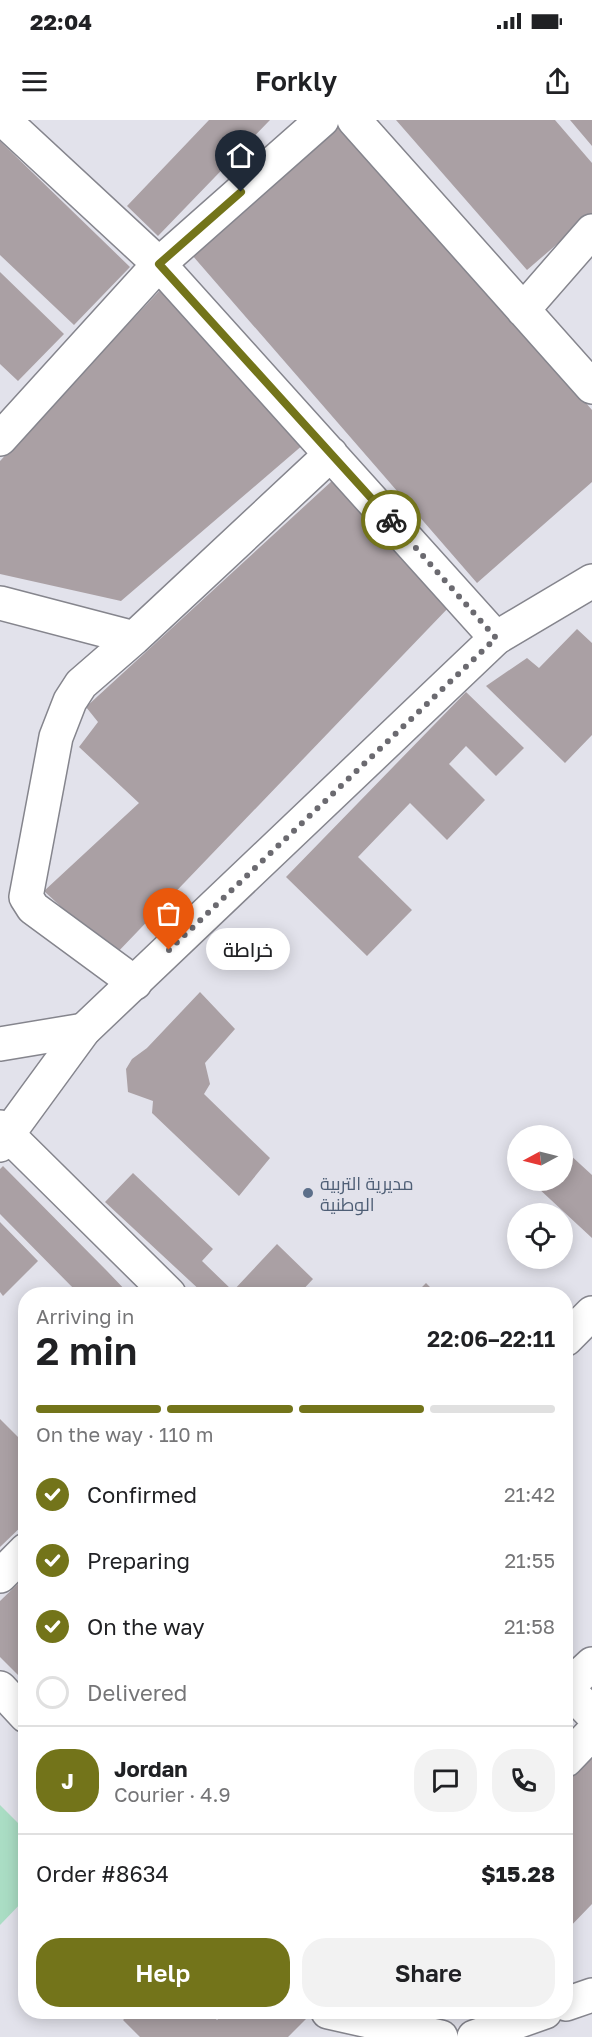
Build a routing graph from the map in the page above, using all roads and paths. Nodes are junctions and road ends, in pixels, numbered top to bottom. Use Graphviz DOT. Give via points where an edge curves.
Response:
graph roads {
  1 [pos="322,120"];
  2 [pos="354,120"];
  3 [pos="12,125"];
  4 [pos="592,231"];
  5 [pos="159,264"];
  6 [pos="523,310"];
  7 [pos="592,387"];
  8 [pos="0,439"];
  9 [pos="331,454"];
  10 [pos="592,581"];
  11 [pos="0,603"];
  12 [pos="134,638"];
  13 [pos="496,638"];
  14 [pos="135,983"];
  15 [pos="84,1030"];
  16 [pos="0,1044"];
  17 [pos="3,1136"];
  18 [pos="162,1287"];
  19 [pos="592,1313"];
  20 [pos="573,1333"];
  21 [pos="18,1558"];
  22 [pos="0,1576"];
  23 [pos="592,1664"];
  24 [pos="573,1682"];
  25 [pos="0,1688"];
  26 [pos="573,1695"];
  27 [pos="18,1707"];
  28 [pos="592,1713"];
  29 [pos="592,1733"];
  30 [pos="573,1753"];
  31 [pos="592,1995"];
  32 [pos="573,2002"];
  33 [pos="525,2019"];
  34 [pos="331,2025"];
  35 [pos="441,2037"];
  36 [pos="474,2037"];
  1 -- 5 [label="street"];
  2 -- 6 [label="street"];
  3 -- 5 [label="street"];
  4 -- 6 [label="street"];
  5 -- 8 [label="street"];
  5 -- 9 [label="street"];
  6 -- 7 [label="street"];
  9 -- 12 [label="street"];
  9 -- 13 [label="street"];
  10 -- 13 [label="street"];
  11 -- 12 [label="street"];
  12 -- 14 [label="street" via="81,684 70,701 56,737 26,897 33,908"];
  13 -- 14 [label="street"];
  14 -- 15 [label="street"];
  15 -- 16 [label="street"];
  15 -- 17 [label="street"];
  17 -- 18 [label="street"];
  19 -- 20 [label="street"];
  21 -- 22 [label="street"];
  23 -- 24 [label="street"];
  25 -- 27 [label="street"];
  26 -- 28 [label="street"];
  29 -- 30 [label="street"];
  31 -- 32 [label="street"];
  33 -- 36 [label="street"];
  34 -- 35 [label="street"];
}
